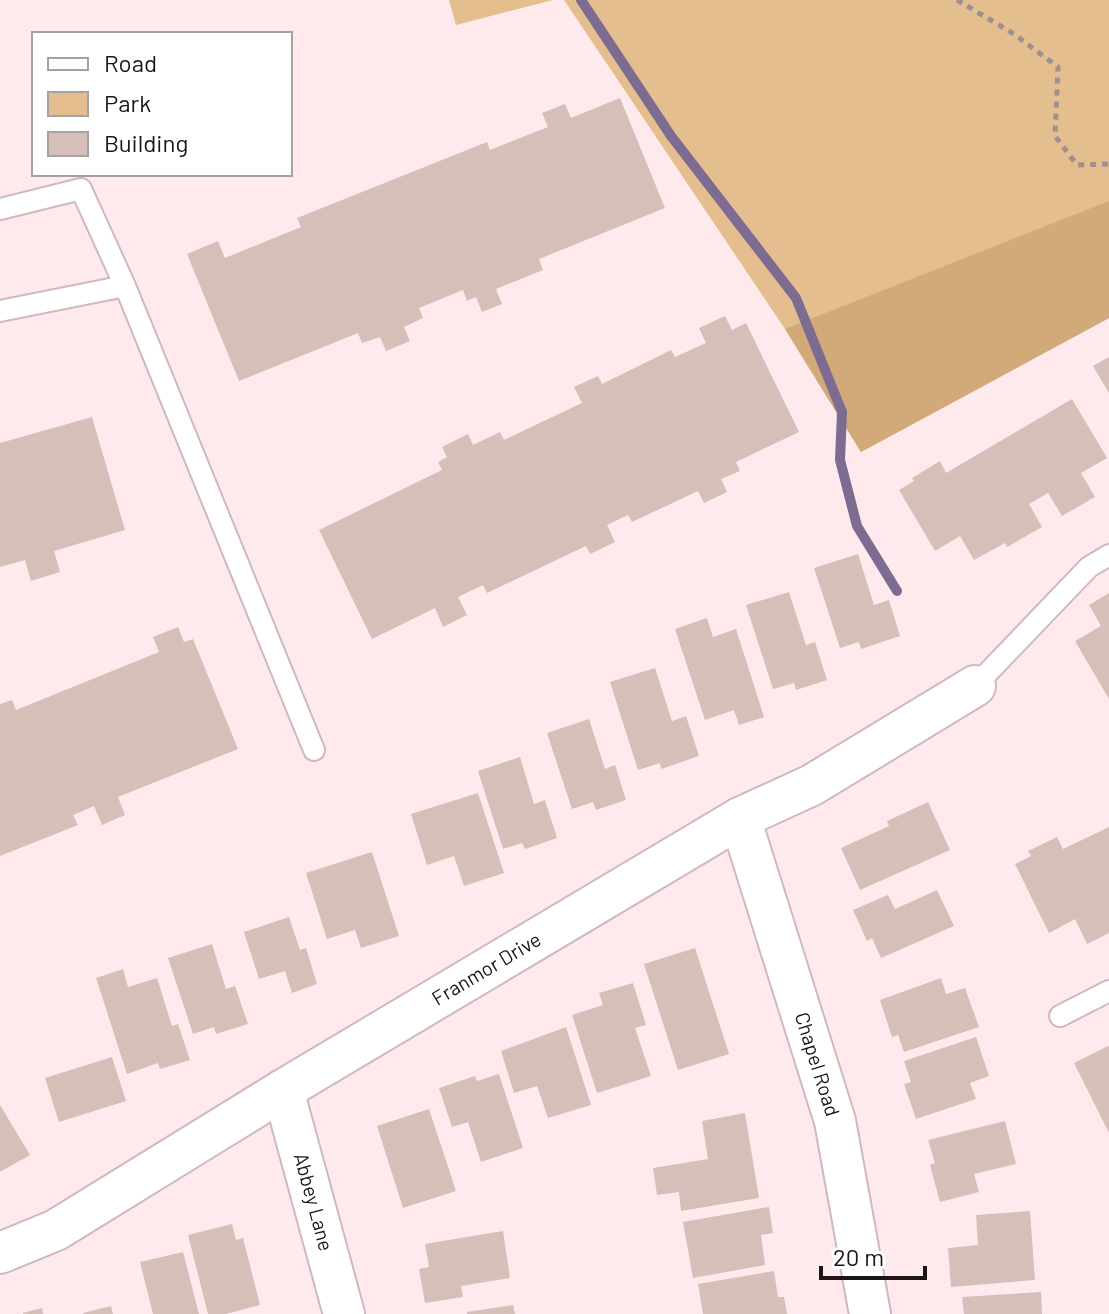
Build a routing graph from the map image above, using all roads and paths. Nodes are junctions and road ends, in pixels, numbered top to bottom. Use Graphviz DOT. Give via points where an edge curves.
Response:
graph roads {
  1 [pos="957,0"];
  2 [pos="1109,164"];
  3 [pos="0,209"];
  4 [pos="125,286"];
  5 [pos="0,311"];
  6 [pos="1109,555"];
  7 [pos="975,686"];
  8 [pos="314,750"];
  9 [pos="740,818"];
  10 [pos="1109,991"];
  11 [pos="1060,1016"];
  12 [pos="283,1090"];
  13 [pos="0,1253"];
  14 [pos="344,1314"];
  15 [pos="870,1314"];
  1 -- 2 [label="path" via="1058,67 1055,136 1077,165"];
  3 -- 4 [label="lane" via="81,189"];
  4 -- 5 [label="lane"];
  4 -- 8 [label="lane"];
  6 -- 7 [label="lane" via="1089,567"];
  7 -- 9 [label="street, Franmor Drive" via="812,785"];
  9 -- 12 [label="street, Franmor Drive"];
  9 -- 15 [label="street, Chapel Road" via="835,1121"];
  10 -- 11 [label="lane"];
  12 -- 13 [label="street, Franmor Drive" via="56,1230"];
  12 -- 14 [label="street, Abbey Lane"];
}
